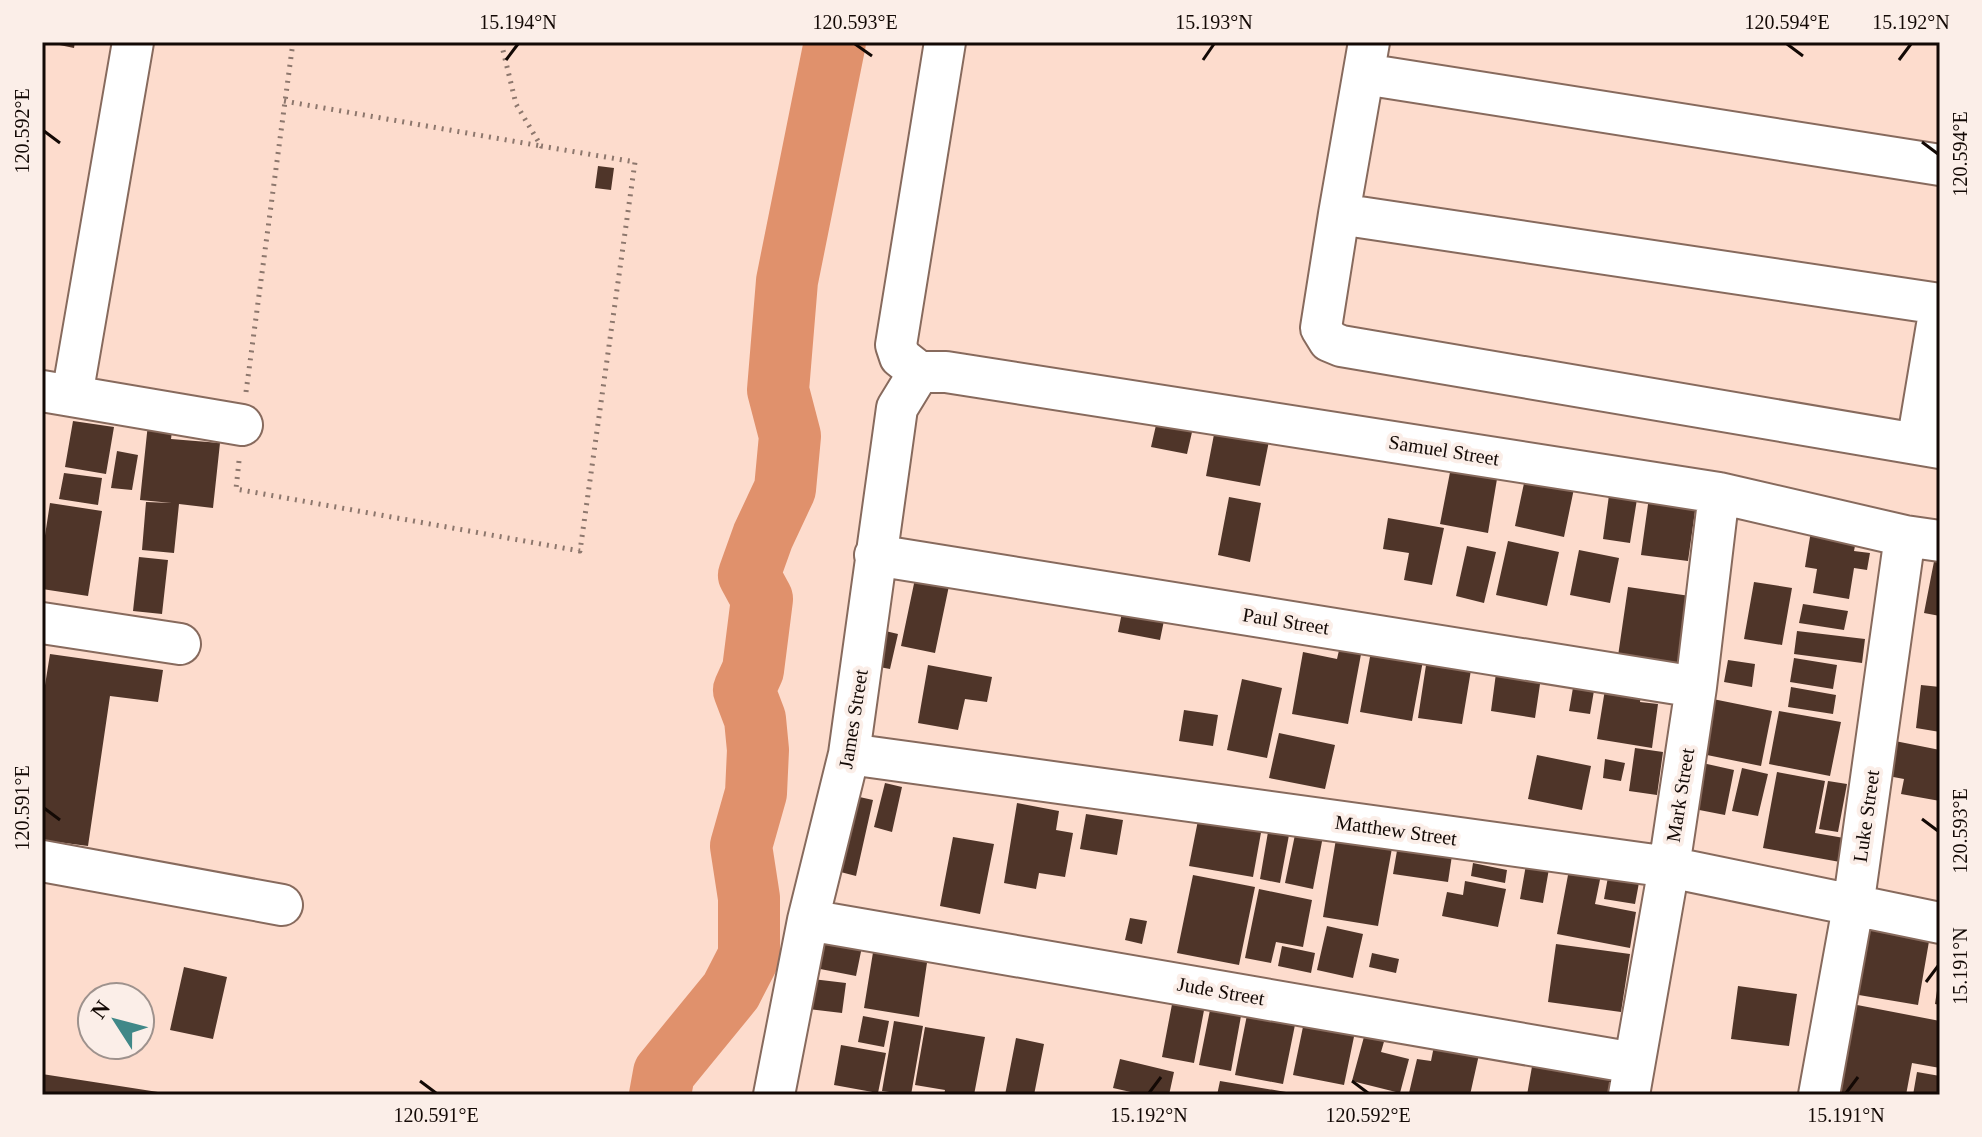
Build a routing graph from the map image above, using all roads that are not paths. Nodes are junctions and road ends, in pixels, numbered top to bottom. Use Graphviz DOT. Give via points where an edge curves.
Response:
graph roads {
  1 [pos="133,42"];
  2 [pos="945,42"];
  3 [pos="1366,58"];
  4 [pos="1940,165"];
  5 [pos="1339,214"];
  6 [pos="1940,305"];
  7 [pos="933,372"];
  8 [pos="57,394"];
  9 [pos="242,425"];
  10 [pos="1928,446"];
  11 [pos="1719,493"];
  12 [pos="1922,538"];
  13 [pos="875,555"];
  14 [pos="42,623"];
  15 [pos="180,644"];
  16 [pos="1696,687"];
  17 [pos="849,754"];
  18 [pos="42,861"];
  19 [pos="1669,867"];
  20 [pos="282,905"];
  21 [pos="1853,907"];
  22 [pos="808,920"];
  23 [pos="1940,923"];
  24 [pos="1632,1079"];
  25 [pos="774,1095"];
  26 [pos="1819,1095"];
  1 -- 8 [label="street"];
  2 -- 7 [label="street" via="896,345 900,357"];
  3 -- 4 [label="street"];
  3 -- 5 [label="street"];
  5 -- 6 [label="street"];
  5 -- 10 [label="street" via="1321,328 1329,341 1341,346"];
  6 -- 10 [label="street"];
  7 -- 11 [label="street, Samuel Street"];
  7 -- 13 [label="street, James Street" via="897,408"];
  8 -- 9 [label="street"];
  11 -- 12 [label="street, Samuel Street"];
  11 -- 16 [label="street, Mark Street"];
  12 -- 21 [label="street, Luke Street"];
  13 -- 16 [label="street, Paul Street"];
  13 -- 17 [label="street, James Street"];
  14 -- 15 [label="street"];
  16 -- 19 [label="street, Mark Street"];
  17 -- 19 [label="street, Matthew Street"];
  17 -- 22 [label="street, James Street"];
  18 -- 20 [label="street"];
  19 -- 21 [label="street, Matthew Street"];
  19 -- 24 [label="street, Mark Street"];
  21 -- 23 [label="street, Matthew Street"];
  21 -- 26 [label="street, Luke Street"];
  22 -- 24 [label="street, Jude Street"];
  22 -- 25 [label="street, James Street"];
}
